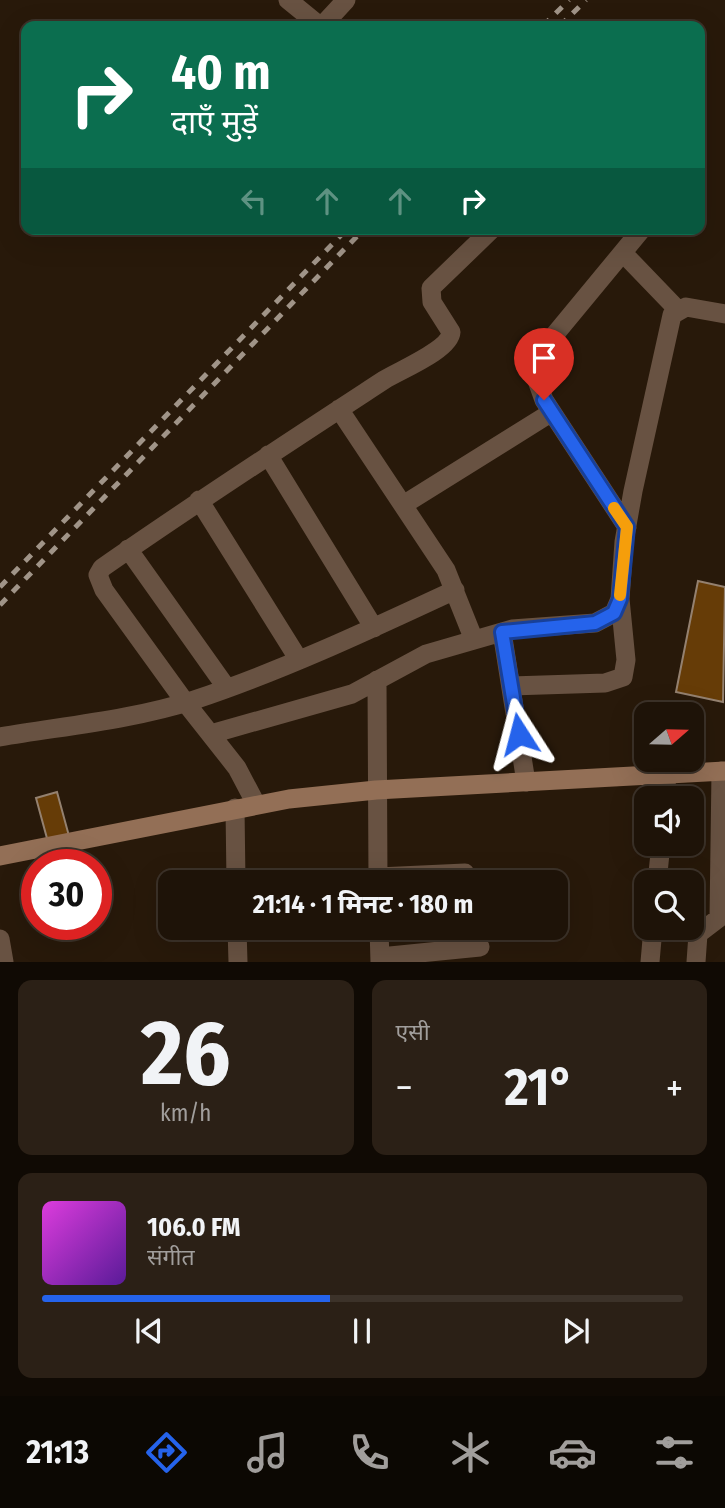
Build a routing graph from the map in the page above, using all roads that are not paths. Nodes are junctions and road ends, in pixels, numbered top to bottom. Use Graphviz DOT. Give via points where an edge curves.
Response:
graph roads {
  1 [pos="288,0"];
  2 [pos="345,0"];
  3 [pos="315,21"];
  4 [pos="326,21"];
  5 [pos="486,235"];
  6 [pos="638,235"];
  7 [pos="624,253"];
  8 [pos="677,309"];
  9 [pos="725,314"];
  10 [pos="339,409"];
  11 [pos="552,412"];
  12 [pos="268,454"];
  13 [pos="199,500"];
  14 [pos="402,505"];
  15 [pos="627,527"];
  16 [pos="128,549"];
  17 [pos="455,590"];
  18 [pos="620,599"];
  19 [pos="374,628"];
  20 [pos="502,632"];
  21 [pos="474,640"];
  22 [pos="299,660"];
  23 [pos="377,680"];
  24 [pos="511,686"];
  25 [pos="226,687"];
  26 [pos="185,702"];
  27 [pos="211,734"];
  28 [pos="0,737"];
  29 [pos="723,771"];
  30 [pos="667,775"];
  31 [pos="526,782"];
  32 [pos="666,786"];
  33 [pos="376,790"];
  34 [pos="256,804"];
  35 [pos="235,808"];
  36 [pos="0,856"];
  37 [pos="236,870"];
  38 [pos="378,870"];
  39 [pos="719,925"];
  40 [pos="0,939"];
  41 [pos="237,940"];
  42 [pos="379,940"];
  43 [pos="652,940"];
  44 [pos="480,947"];
  45 [pos="380,960"];
  46 [pos="4,962"];
  47 [pos="238,962"];
  48 [pos="650,962"];
  49 [pos="696,962"];
  1 -- 3 [label="street"];
  2 -- 4 [label="street"];
  5 -- 10 [label="street" via="431,288 432,302 451,332 445,345"];
  6 -- 7 [label="street"];
  7 -- 8 [label="street"];
  7 -- 11 [label="street" via="579,303 537,364 536,386"];
  8 -- 9 [label="street" via="698,307"];
  8 -- 15 [label="street" via="669,321"];
  10 -- 12 [label="street"];
  10 -- 14 [label="street"];
  11 -- 14 [label="street"];
  11 -- 15 [label="street"];
  12 -- 13 [label="street"];
  12 -- 19 [label="street"];
  13 -- 16 [label="street"];
  13 -- 22 [label="street"];
  14 -- 17 [label="street"];
  15 -- 18 [label="street"];
  16 -- 25 [label="street"];
  16 -- 26 [label="street" via="102,568 99,583"];
  17 -- 19 [label="street"];
  17 -- 21 [label="street"];
  18 -- 20 [label="street" via="614,613 595,623"];
  18 -- 24 [label="street" via="626,660 622,677 605,683"];
  19 -- 22 [label="street"];
  20 -- 21 [label="street"];
  20 -- 24 [label="street"];
  21 -- 23 [label="street" via="414,658"];
  22 -- 25 [label="street"];
  23 -- 27 [label="street" via="352,694"];
  23 -- 33 [label="street"];
  24 -- 31 [label="street"];
  25 -- 26 [label="street"];
  26 -- 27 [label="street"];
  26 -- 28 [label="street"];
  27 -- 34 [label="street" via="245,779"];
  29 -- 30 [label="main road"];
  29 -- 39 [label="street"];
  30 -- 31 [label="main road"];
  30 -- 32 [label="street"];
  31 -- 33 [label="main road"];
  33 -- 34 [label="main road"];
  33 -- 38 [label="street"];
  34 -- 35 [label="main road"];
  35 -- 36 [label="main road"];
  35 -- 37 [label="street"];
  39 -- 49 [label="street" via="703,928 698,934"];
  40 -- 46 [label="street"];
  41 -- 47 [label="street"];
  42 -- 45 [label="street"];
  43 -- 48 [label="street"];
  44 -- 45 [label="street"];
}
